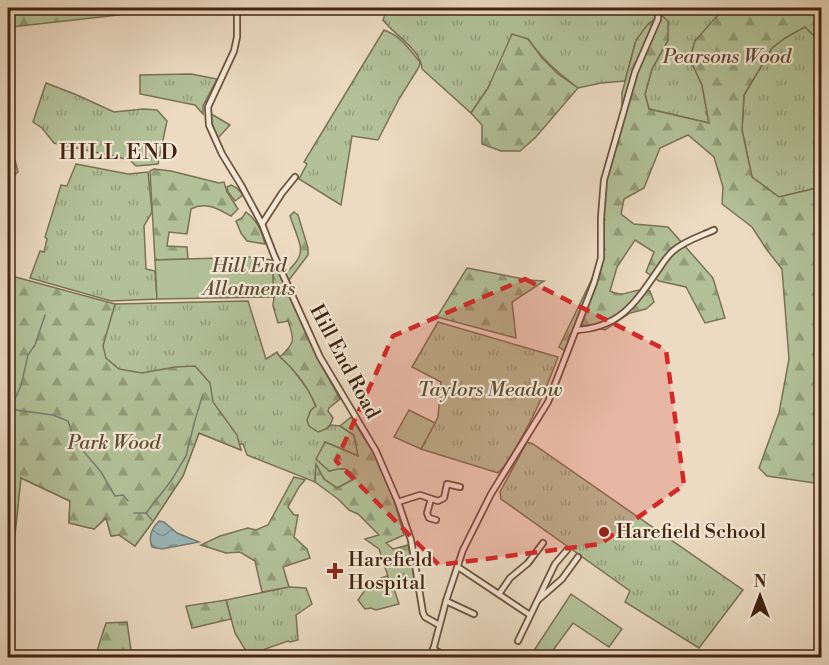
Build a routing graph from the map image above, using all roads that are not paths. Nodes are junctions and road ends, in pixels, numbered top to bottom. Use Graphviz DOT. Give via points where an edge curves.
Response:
graph roads {
  1 [pos="237,8"];
  2 [pos="658,8"];
  3 [pos="295,177"];
  4 [pos="262,224"];
  5 [pos="714,230"];
  6 [pos="576,330"];
  7 [pos="460,487"];
  8 [pos="431,499"];
  9 [pos="398,502"];
  10 [pos="436,520"];
  11 [pos="543,543"];
  12 [pos="567,550"];
  13 [pos="561,557"];
  14 [pos="578,557"];
  15 [pos="572,564"];
  16 [pos="458,567"];
  17 [pos="499,594"];
  18 [pos="446,601"];
  19 [pos="536,602"];
  20 [pos="474,614"];
  21 [pos="530,615"];
  22 [pos="439,625"];
  23 [pos="518,641"];
  24 [pos="433,649"];
  25 [pos="431,657"];
  26 [pos="449,657"];
  27 [pos="572,657"];
  28 [pos="582,657"];
  29 [pos="614,657"];
  30 [pos="623,657"];
  1 -- 4 [label="street, Hill End Road" via="234,51 207,114 222,154"];
  2 -- 6 [label="street" via="658,19 635,72 604,180 601,258"];
  3 -- 4 [label="street"];
  4 -- 9 [label="street, Hill End Road" via="320,357 376,451"];
  5 -- 6 [label="street" via="674,249 630,309 615,320"];
  6 -- 16 [label="street" via="548,402 491,494"];
  7 -- 8 [label="street" via="447,484 444,498"];
  8 -- 9 [label="street" via="420,495"];
  8 -- 10 [label="street" via="427,513"];
  9 -- 22 [label="street, Hill End Road" via="411,540 423,613"];
  11 -- 17 [label="street"];
  12 -- 13 [label="street"];
  13 -- 15 [label="street"];
  13 -- 19 [label="street"];
  14 -- 15 [label="street"];
  15 -- 19 [label="street" via="562,579"];
  16 -- 17 [label="street"];
  16 -- 18 [label="street"];
  17 -- 21 [label="street"];
  18 -- 20 [label="street"];
  18 -- 22 [label="street"];
  19 -- 21 [label="street"];
  21 -- 23 [label="street"];
  22 -- 24 [label="street"];
  24 -- 25 [label="street"];
  24 -- 26 [label="street"];
  27 -- 28 [label="street"];
  29 -- 30 [label="street"];
}
